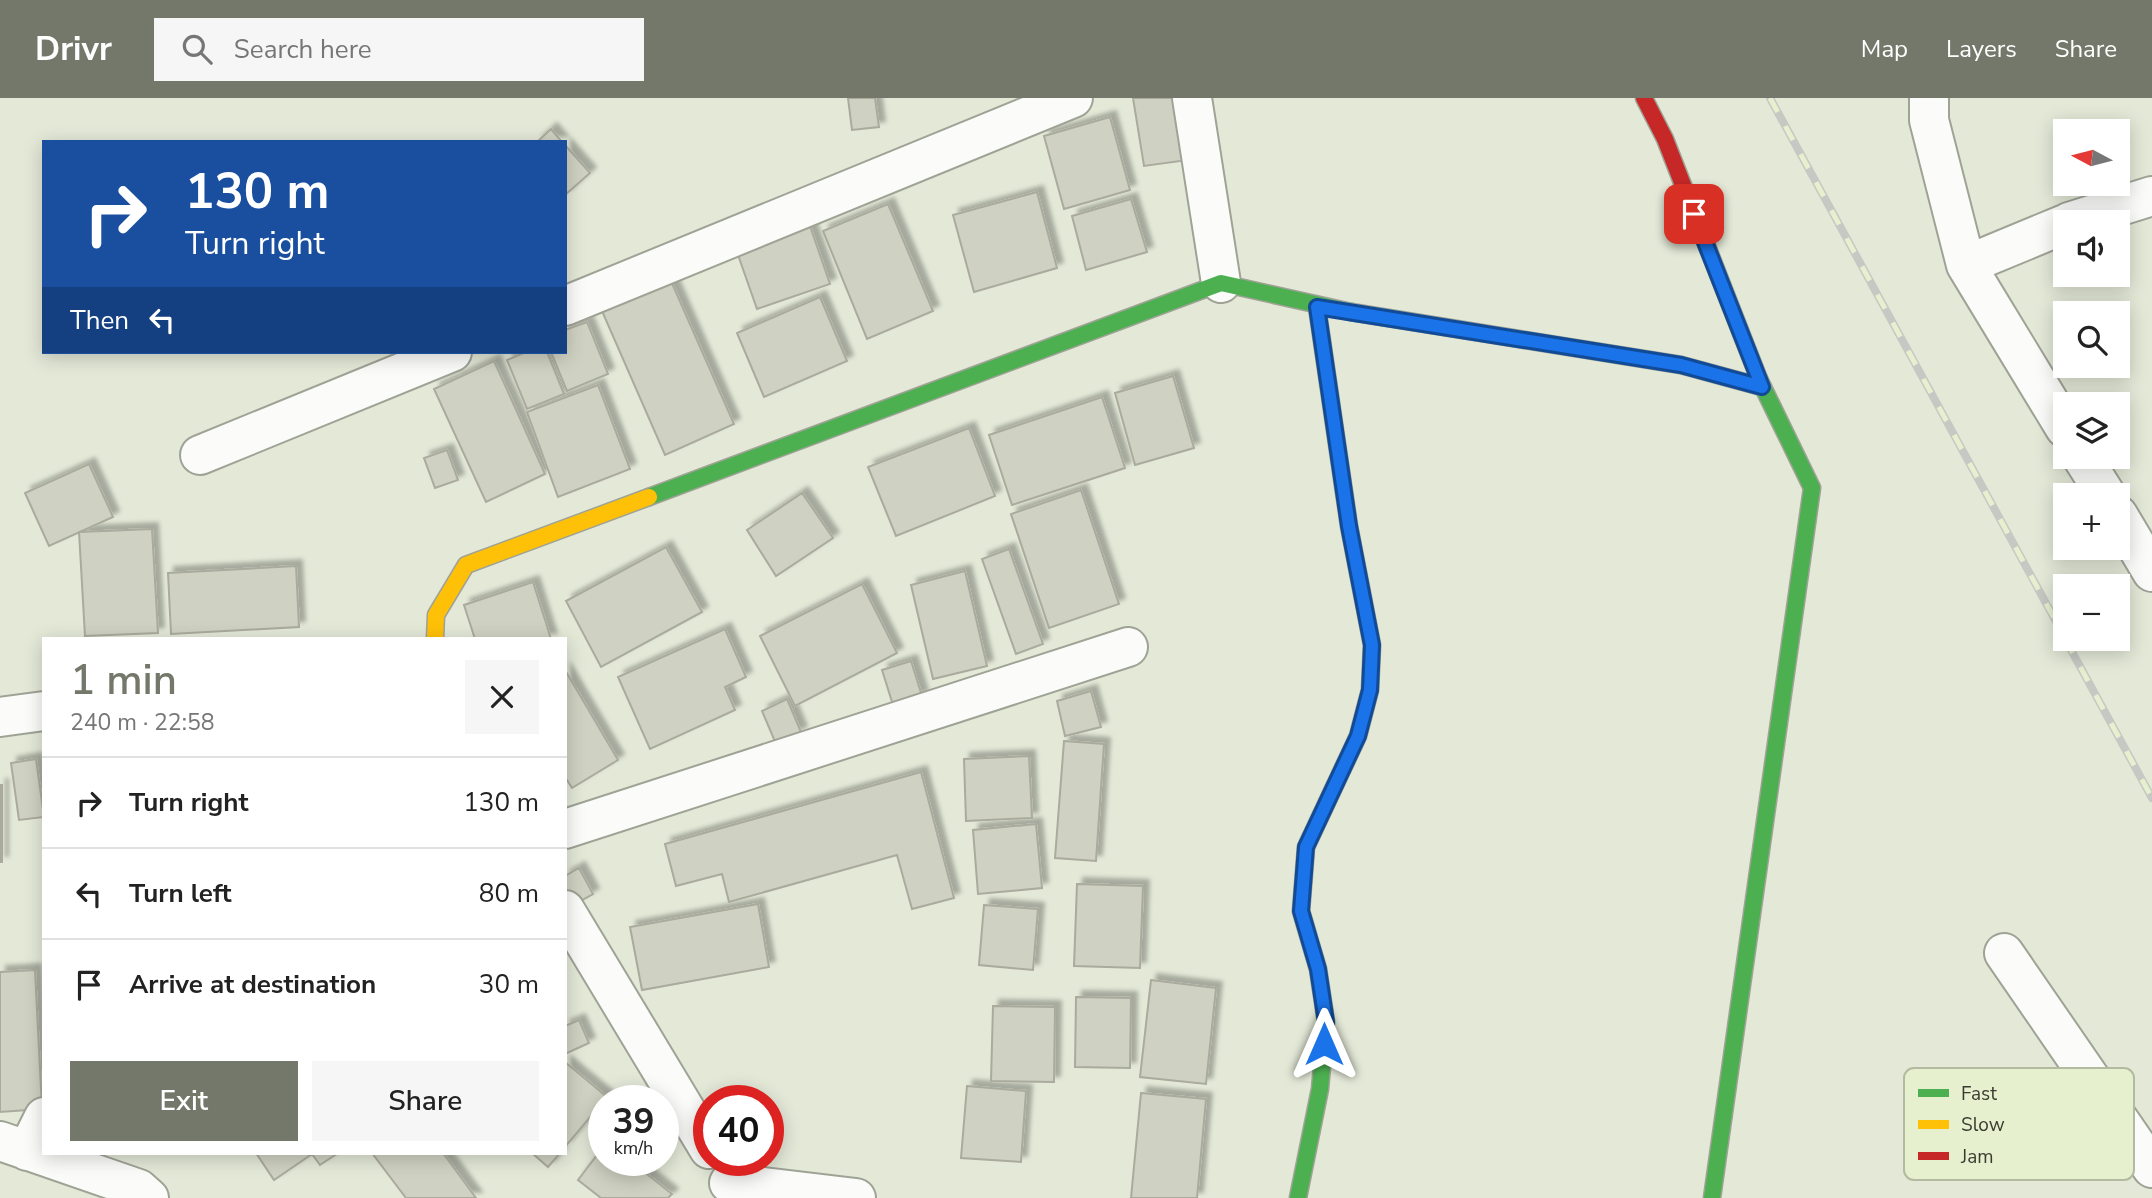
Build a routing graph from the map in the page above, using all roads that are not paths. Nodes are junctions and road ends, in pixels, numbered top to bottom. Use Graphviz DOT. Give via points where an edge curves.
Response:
graph roads {
  1 [pos="1073,98"];
  2 [pos="1192,98"];
  3 [pos="1644,98"];
  4 [pos="1929,98"];
  5 [pos="2152,196"];
  6 [pos="2108,210"];
  7 [pos="2053,229"];
  8 [pos="1966,265"];
  9 [pos="1221,283"];
  10 [pos="567,305"];
  11 [pos="1317,307"];
  12 [pos="447,354"];
  13 [pos="1762,387"];
  14 [pos="2053,408"];
  15 [pos="200,455"];
  16 [pos="2130,535"];
  17 [pos="2152,572"];
  18 [pos="435,637"];
  19 [pos="1128,647"];
  20 [pos="42,711"];
  21 [pos="0,717"];
  22 [pos="567,828"];
  23 [pos="567,914"];
  24 [pos="2004,953"];
  25 [pos="2083,1068"];
  26 [pos="42,1119"];
  27 [pos="693,1123"];
  28 [pos="2134,1142"];
  29 [pos="13,1146"];
  30 [pos="2152,1168"];
  31 [pos="727,1180"];
  32 [pos="149,1198"];
  33 [pos="856,1198"];
  34 [pos="1298,1198"];
  35 [pos="1712,1198"];
  1 -- 10 [label="street"];
  2 -- 9 [label="street"];
  3 -- 13 [label="street" via="1665,139"];
  4 -- 8 [label="street" via="1929,120"];
  5 -- 6 [label="street"];
  7 -- 8 [label="street"];
  8 -- 14 [label="street"];
  9 -- 11 [label="street"];
  9 -- 18 [label="street" via="466,565 436,615"];
  11 -- 13 [label="street" via="1681,365"];
  11 -- 34 [label="street" via="1349,526 1372,645 1370,690 1358,736 1306,847 1301,911 1318,969 1326,1022 1320,1089"];
  12 -- 15 [label="street"];
  13 -- 35 [label="street" via="1812,488"];
  16 -- 17 [label="street"];
  19 -- 22 [label="street"];
  20 -- 21 [label="street"];
  23 -- 27 [label="street"];
  24 -- 25 [label="street"];
  26 -- 29 [label="street"];
  28 -- 30 [label="street"];
  29 -- 32 [label="street" via="139,1189"];
  31 -- 33 [label="street"];
}
